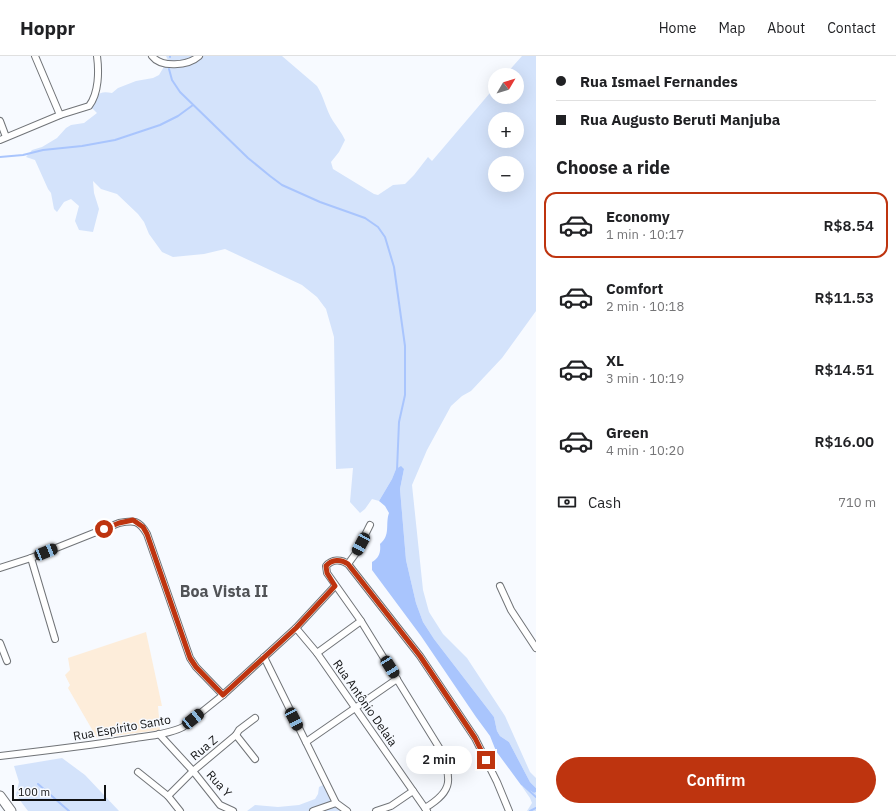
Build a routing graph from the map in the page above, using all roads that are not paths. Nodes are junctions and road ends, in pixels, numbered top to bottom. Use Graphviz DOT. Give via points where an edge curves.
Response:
graph roads {
  1 [pos="35,56"];
  2 [pos="97,56"];
  3 [pos="152,56"];
  4 [pos="198,56"];
  5 [pos="60,115"];
  6 [pos="0,121"];
  7 [pos="3,139"];
  8 [pos="370,525"];
  9 [pos="31,558"];
  10 [pos="348,564"];
  11 [pos="0,568"];
  12 [pos="335,586"];
  13 [pos="500,586"];
  14 [pos="361,621"];
  15 [pos="296,628"];
  16 [pos="55,639"];
  17 [pos="0,643"];
  18 [pos="536,648"];
  19 [pos="317,653"];
  20 [pos="264,657"];
  21 [pos="7,661"];
  22 [pos="397,679"];
  23 [pos="223,695"];
  24 [pos="355,708"];
  25 [pos="255,718"];
  26 [pos="159,734"];
  27 [pos="236,735"];
  28 [pos="306,742"];
  29 [pos="0,756"];
  30 [pos="255,759"];
  31 [pos="193,771"];
  32 [pos="138,772"];
  33 [pos="413,791"];
  34 [pos="0,796"];
  35 [pos="168,796"];
  36 [pos="336,802"];
  37 [pos="426,809"];
  38 [pos="12,811"];
  39 [pos="180,811"];
  40 [pos="233,811"];
  41 [pos="313,811"];
  42 [pos="348,811"];
  43 [pos="376,811"];
  44 [pos="509,811"];
  1 -- 5 [label="street"];
  2 -- 5 [label="street" via="96,86 89,106"];
  3 -- 4 [label="street" via="159,62 177,65 192,61"];
  5 -- 7 [label="street"];
  6 -- 7 [label="street"];
  8 -- 10 [label="street"];
  9 -- 11 [label="street"];
  9 -- 16 [label="street"];
  9 -- 23 [label="street" via="119,523 133,520 138,523 147,534 190,658"];
  10 -- 12 [label="street" via="339,560 326,566"];
  10 -- 44 [label="street" via="420,656 475,738"];
  12 -- 14 [label="street"];
  12 -- 15 [label="street, Rua Espírito Santo"];
  13 -- 18 [label="street" via="511,610"];
  14 -- 19 [label="street"];
  14 -- 22 [label="street"];
  15 -- 19 [label="street, Rua Antônio Delaia"];
  15 -- 20 [label="street, Rua Espírito Santo"];
  17 -- 21 [label="street"];
  19 -- 24 [label="street, Rua Antônio Delaia"];
  20 -- 23 [label="street, Rua Espírito Santo"];
  20 -- 28 [label="street"];
  22 -- 24 [label="street"];
  22 -- 37 [label="street" via="440,749 447,768 448,786"];
  23 -- 26 [label="street, Rua Espírito Santo" via="183,727"];
  24 -- 28 [label="street"];
  24 -- 33 [label="street, Rua Antônio Delaia"];
  25 -- 27 [label="street, Rua Z"];
  26 -- 29 [label="street, Rua Espírito Santo"];
  26 -- 31 [label="street, Rua Y"];
  27 -- 30 [label="street"];
  27 -- 31 [label="street, Rua Z"];
  28 -- 36 [label="street"];
  31 -- 35 [label="street, Rua Z"];
  31 -- 40 [label="street, Rua Y" via="220,805"];
  32 -- 35 [label="street"];
  33 -- 37 [label="street, Rua Antônio Delaia"];
  33 -- 43 [label="street" via="391,806"];
  34 -- 38 [label="main road"];
  35 -- 39 [label="street"];
  36 -- 41 [label="street"];
  36 -- 42 [label="street"];
}
